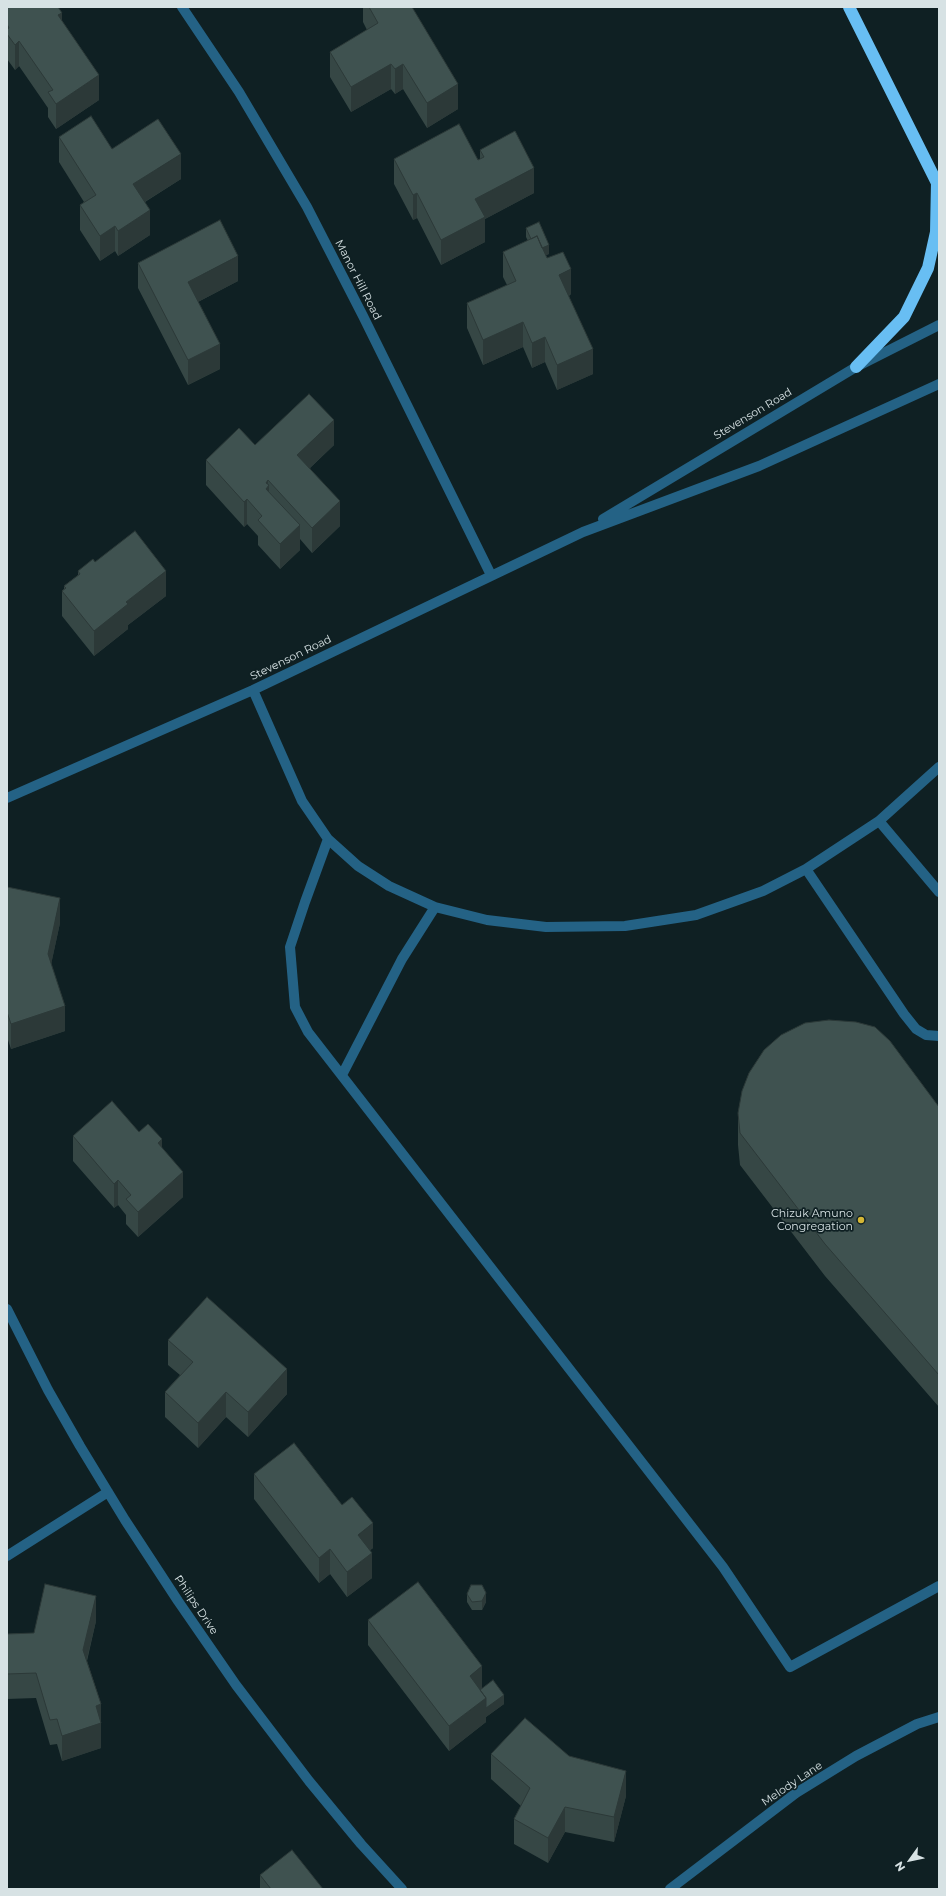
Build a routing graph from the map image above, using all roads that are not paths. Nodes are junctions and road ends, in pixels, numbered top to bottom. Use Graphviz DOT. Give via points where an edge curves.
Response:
graph roads {
  1 [pos="182,7"];
  2 [pos="850,7"];
  3 [pos="938,185"];
  4 [pos="939,324"];
  5 [pos="856,367"];
  6 [pos="939,384"];
  7 [pos="582,532"];
  8 [pos="491,575"];
  9 [pos="253,690"];
  10 [pos="939,767"];
  11 [pos="7,798"];
  12 [pos="879,821"];
  13 [pos="328,839"];
  14 [pos="806,869"];
  15 [pos="939,892"];
  16 [pos="435,907"];
  17 [pos="939,1036"];
  18 [pos="342,1075"];
  19 [pos="7,1309"];
  20 [pos="108,1492"];
  21 [pos="7,1556"];
  22 [pos="939,1586"];
  23 [pos="939,1717"];
  24 [pos="402,1889"];
  25 [pos="670,1889"];
  1 -- 8 [label="street, Manor Hill Road" via="239,92 306,207"];
  2 -- 3 [label="highway"];
  3 -- 5 [label="highway" via="936,232 928,268 904,317"];
  4 -- 5 [label="street, Stevenson Road"];
  5 -- 7 [label="street, Stevenson Road"];
  6 -- 7 [label="street, Stevenson Road" via="759,466"];
  7 -- 8 [label="street, Stevenson Road"];
  8 -- 9 [label="street, Stevenson Road"];
  9 -- 11 [label="street, Stevenson Road"];
  9 -- 13 [label="street" via="302,801"];
  10 -- 12 [label="street"];
  12 -- 14 [label="street"];
  12 -- 15 [label="street"];
  13 -- 16 [label="street" via="358,866 389,886"];
  13 -- 18 [label="street" via="290,947 291,968 295,1007 308,1032"];
  14 -- 16 [label="street" via="763,891 696,915 625,926 546,927 487,920"];
  14 -- 17 [label="street" via="904,1014 916,1029 926,1035"];
  16 -- 18 [label="street" via="402,959"];
  18 -- 22 [label="street" via="723,1567 790,1667"];
  19 -- 20 [label="street, Philips Drive" via="48,1390"];
  20 -- 21 [label="street"];
  20 -- 24 [label="street, Philips Drive" via="236,1685 309,1781"];
  23 -- 25 [label="street, Melody Lane" via="903,1731 796,1793"];
}
